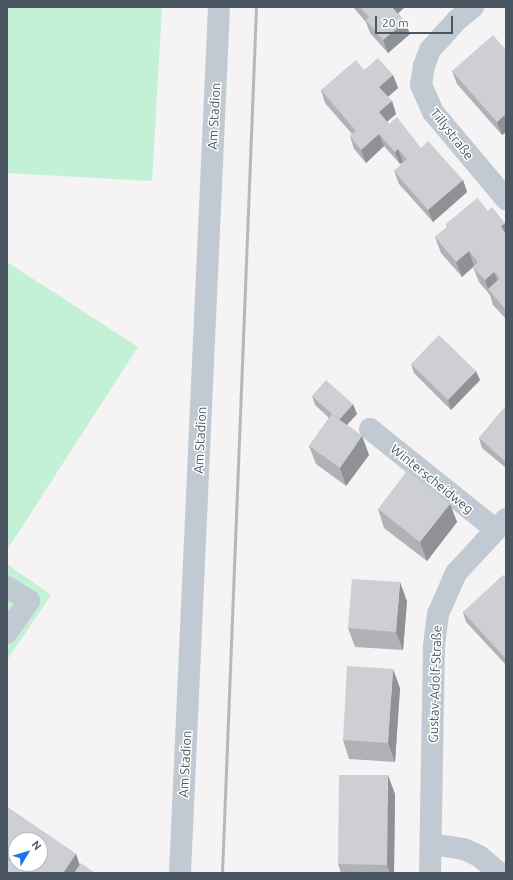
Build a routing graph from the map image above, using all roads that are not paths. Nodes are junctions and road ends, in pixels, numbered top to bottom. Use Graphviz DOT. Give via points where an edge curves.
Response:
graph roads {
  1 [pos="219,7"];
  2 [pos="473,7"];
  3 [pos="506,199"];
  4 [pos="370,429"];
  5 [pos="500,524"];
  6 [pos="7,587"];
  7 [pos="7,633"];
  8 [pos="432,844"];
  9 [pos="180,873"];
  10 [pos="430,873"];
  11 [pos="499,873"];
  1 -- 9 [label="street, Am Stadion"];
  2 -- 3 [label="street, Tillystraße" via="457,20 430,50 421,85 433,112"];
  4 -- 5 [label="street, Winterscheidweg"];
  5 -- 8 [label="street, Gustav-Adolf-Straße" via="456,573 438,614 434,646"];
  6 -- 7 [label="street" via="29,601"];
  8 -- 10 [label="street, Gustav-Adolf-Straße"];
  8 -- 11 [label="street" via="464,849 479,856"];
}
